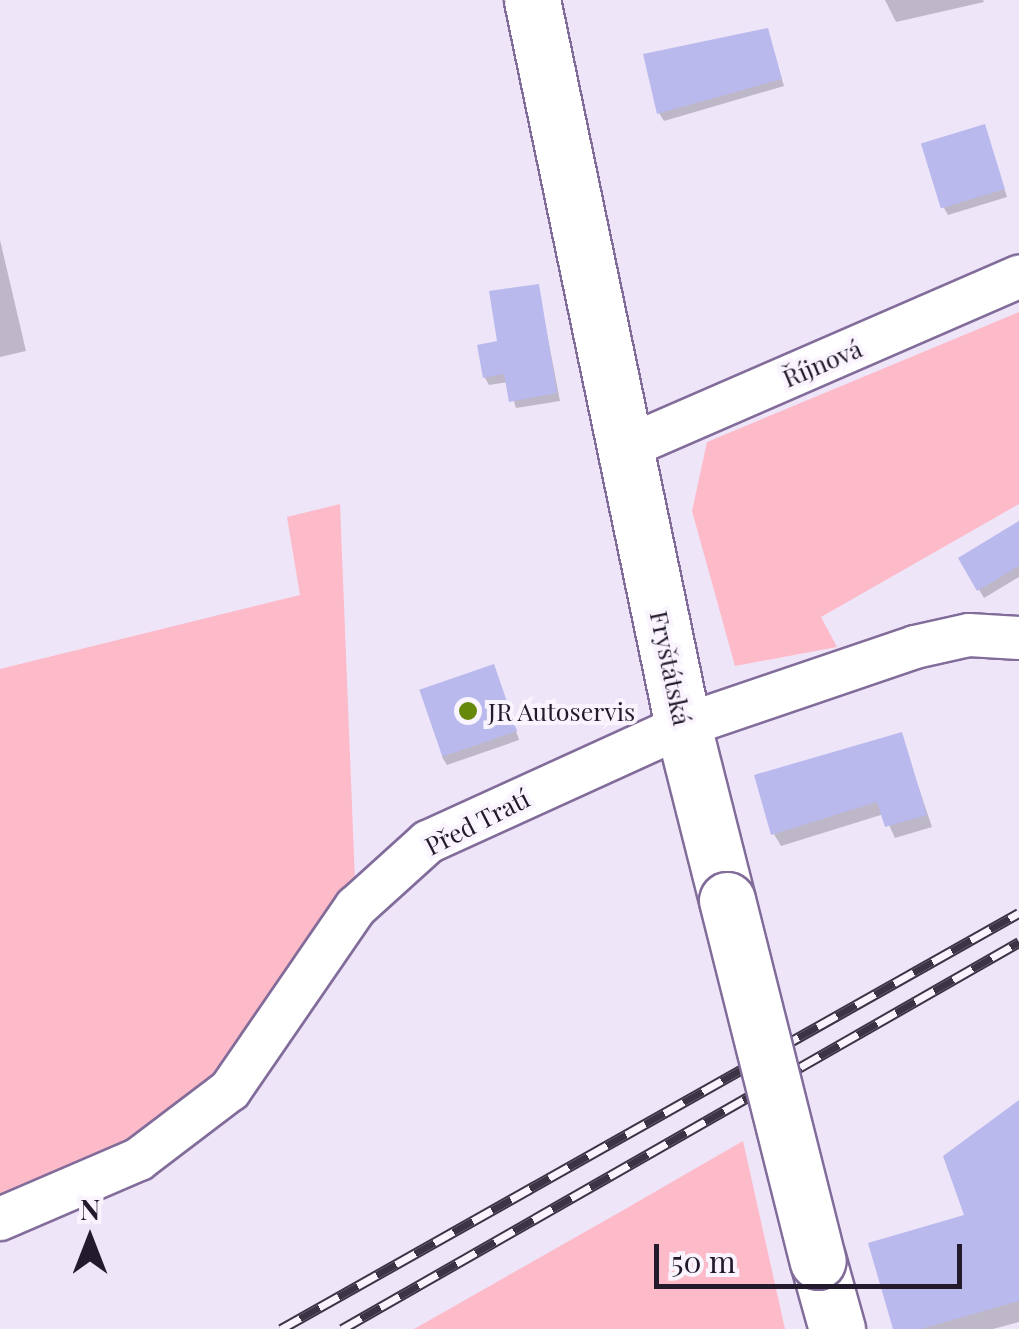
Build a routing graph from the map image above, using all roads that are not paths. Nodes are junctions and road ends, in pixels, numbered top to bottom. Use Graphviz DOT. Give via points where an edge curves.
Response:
graph roads {
  1 [pos="532,0"];
  2 [pos="1019,277"];
  3 [pos="625,448"];
  4 [pos="1019,638"];
  5 [pos="683,726"];
  6 [pos="0,1219"];
  7 [pos="837,1329"];
  1 -- 3 [label="street, Fryštátská"];
  2 -- 3 [label="street, Říjnová"];
  3 -- 5 [label="street, Fryštátská"];
  4 -- 5 [label="street, Před Tratí" via="968,635 916,646"];
  5 -- 6 [label="street, Před Tratí" via="428,842 356,907 230,1090 139,1158"];
  5 -- 7 [label="street, Fryštátská, bridge"];
}
